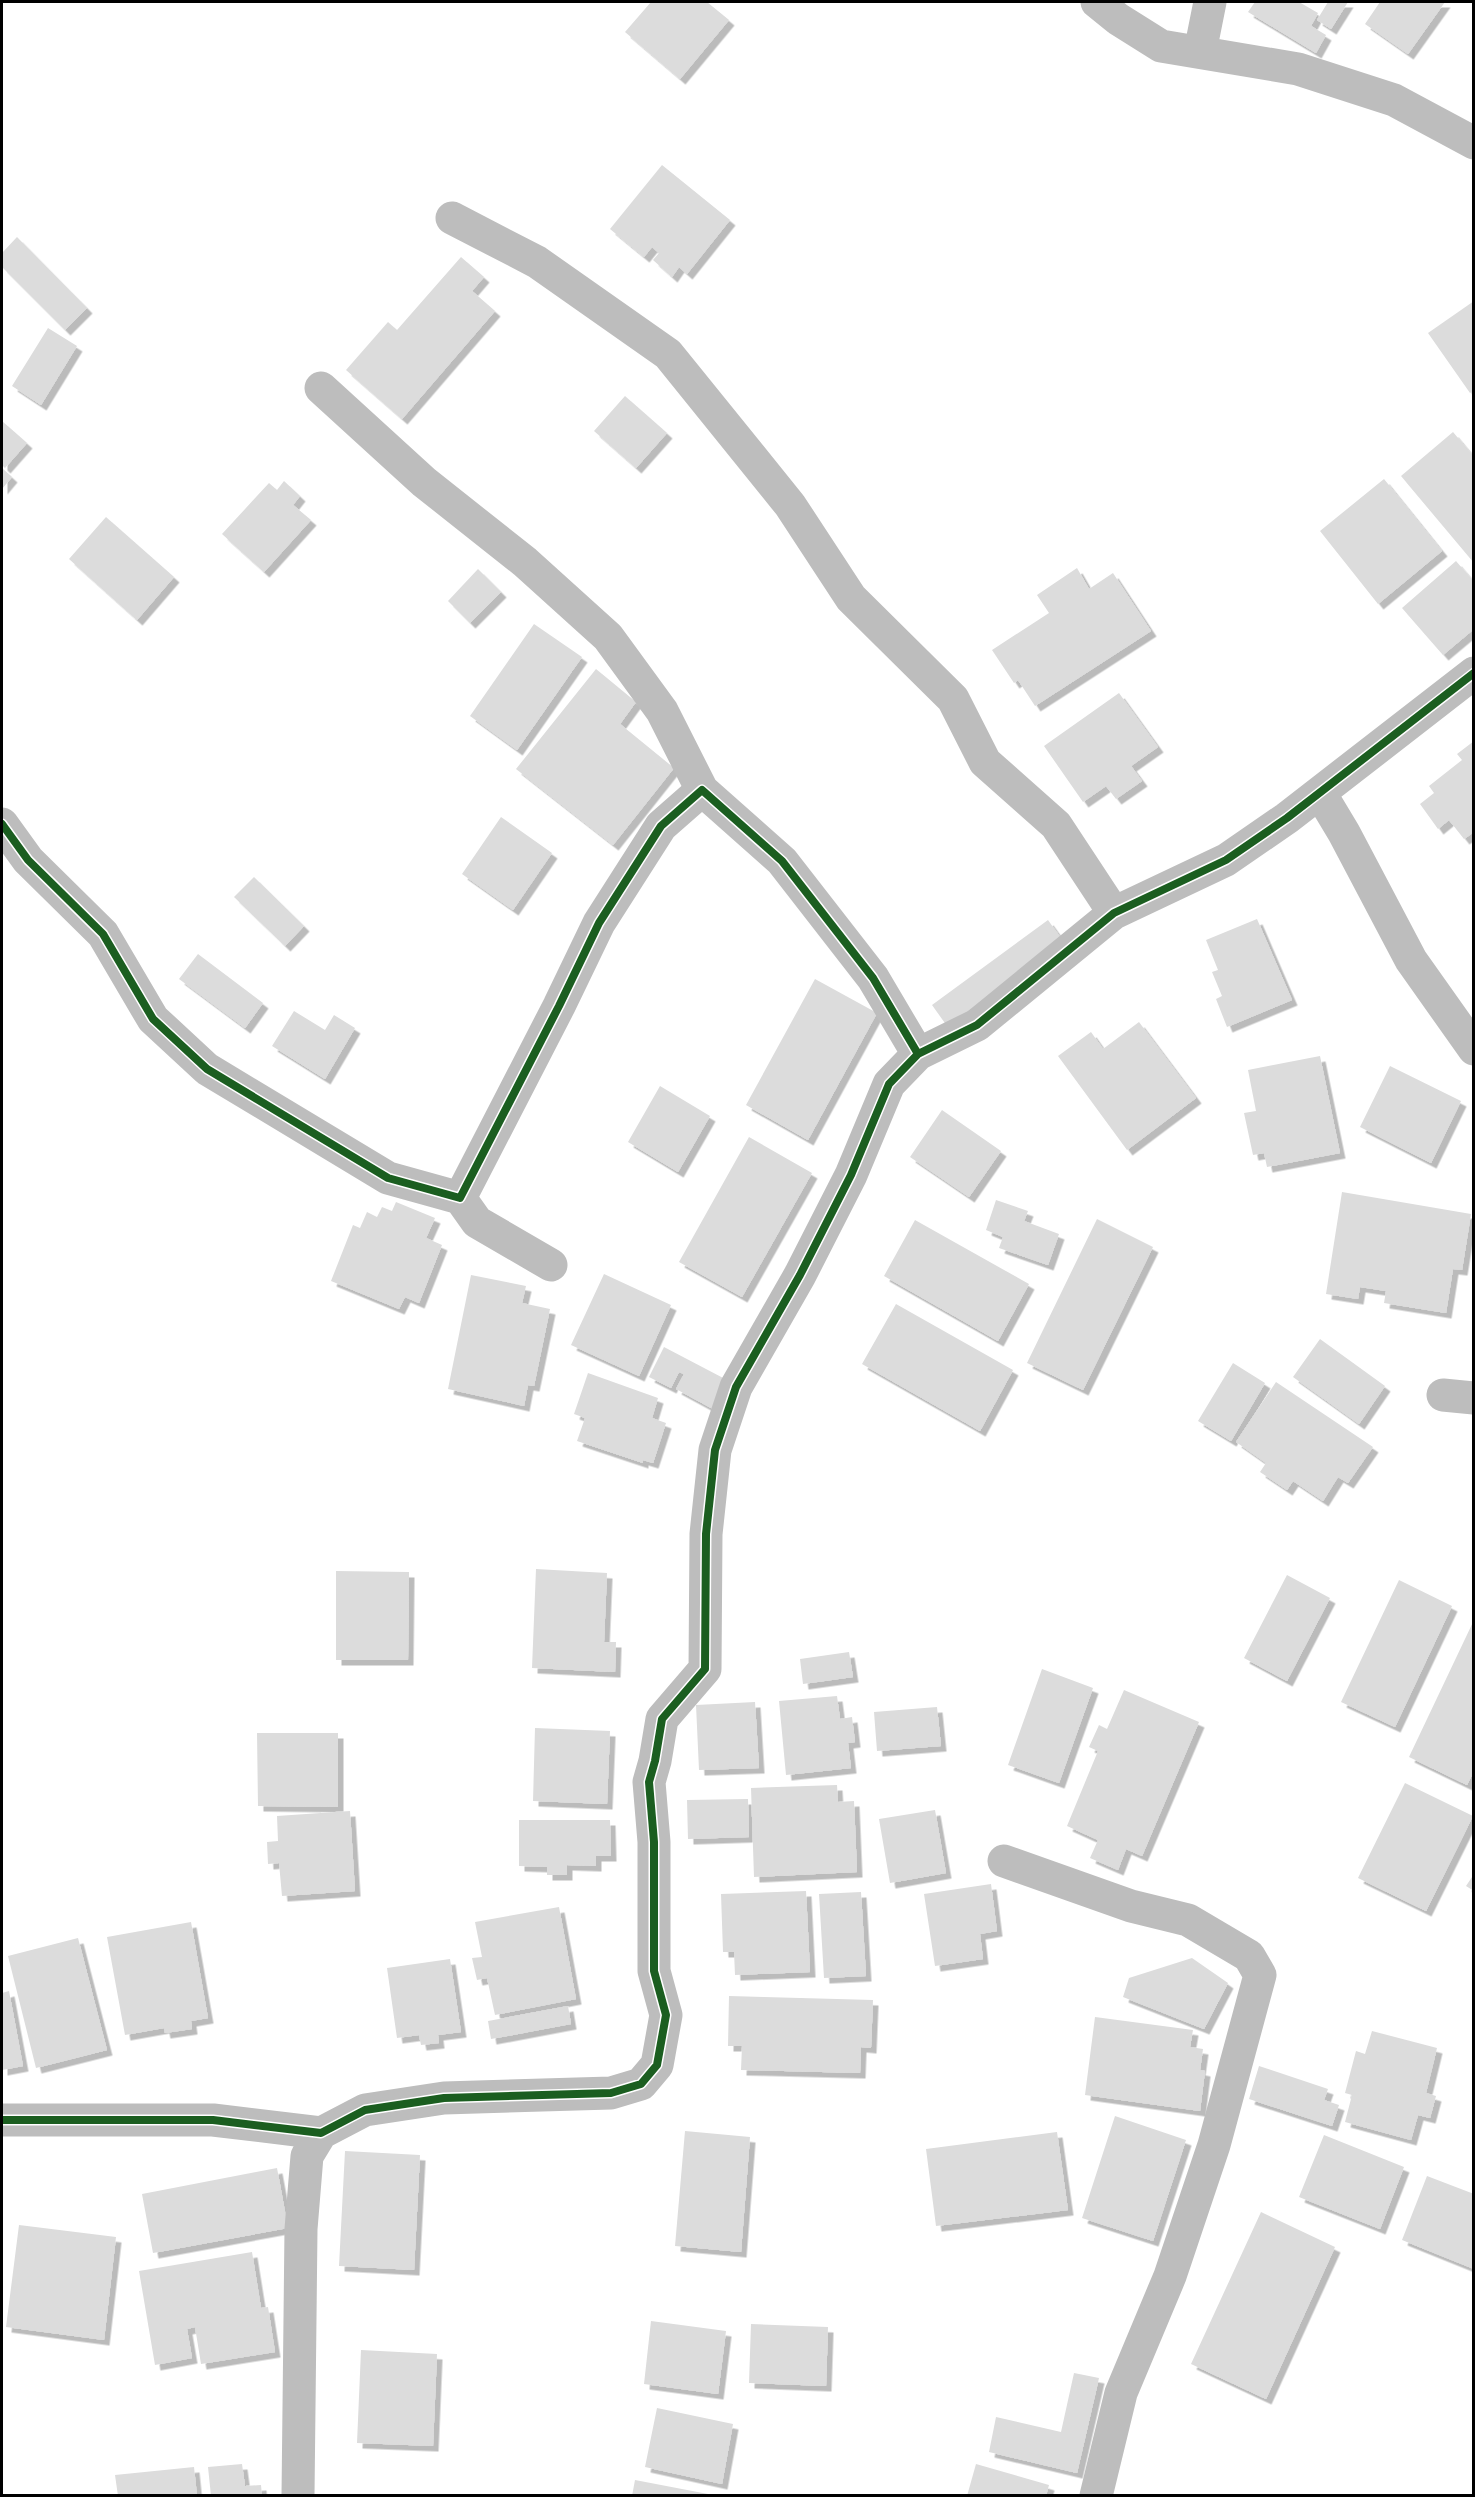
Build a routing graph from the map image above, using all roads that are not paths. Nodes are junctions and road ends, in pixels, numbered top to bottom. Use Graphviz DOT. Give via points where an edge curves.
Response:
graph roads {
  1 [pos="1097,2"];
  2 [pos="1210,2"];
  3 [pos="1200,52"];
  4 [pos="1473,143"];
  5 [pos="452,218"];
  6 [pos="321,388"];
  7 [pos="1473,673"];
  8 [pos="702,790"];
  9 [pos="1320,793"];
  10 [pos="2,824"];
  11 [pos="1114,913"];
  12 [pos="1473,1049"];
  13 [pos="918,1054"];
  14 [pos="460,1198"];
  15 [pos="551,1265"];
  16 [pos="1004,1862"];
  17 [pos="2,2120"];
  18 [pos="321,2133"];
  19 [pos="298,2496"];
  20 [pos="1096,2496"];
  1 -- 3 [label="street" via="1161,46"];
  2 -- 3 [label="street"];
  3 -- 4 [label="street" via="1298,69 1394,100"];
  5 -- 11 [label="street" via="537,262 668,354 790,505 851,598 953,699 985,762 1056,825"];
  6 -- 8 [label="street" via="424,482 525,561 608,637 662,711"];
  7 -- 9 [label="street"];
  8 -- 13 [label="street" via="782,861 873,978"];
  8 -- 14 [label="street" via="661,826 599,922"];
  9 -- 11 [label="street" via="1226,860"];
  9 -- 12 [label="street" via="1411,960"];
  10 -- 14 [label="street" via="28,860 103,934 153,1019 207,1069 388,1178"];
  11 -- 13 [label="street" via="977,1025"];
  13 -- 18 [label="street" via="889,1084 851,1175 736,1387 715,1450 706,1534 705,1669 662,1719 649,1782 654,1842 654,1971 666,2015 657,2065 640,2084 611,2093 444,2098 365,2110"];
  14 -- 15 [label="street" via="477,1222"];
  16 -- 20 [label="street" via="1131,1906 1188,1920 1249,1956 1260,1975 1214,2145 1170,2276 1121,2392"];
  17 -- 18 [label="street" via="213,2120"];
  18 -- 19 [label="street" via="307,2156 301,2229"];
}
